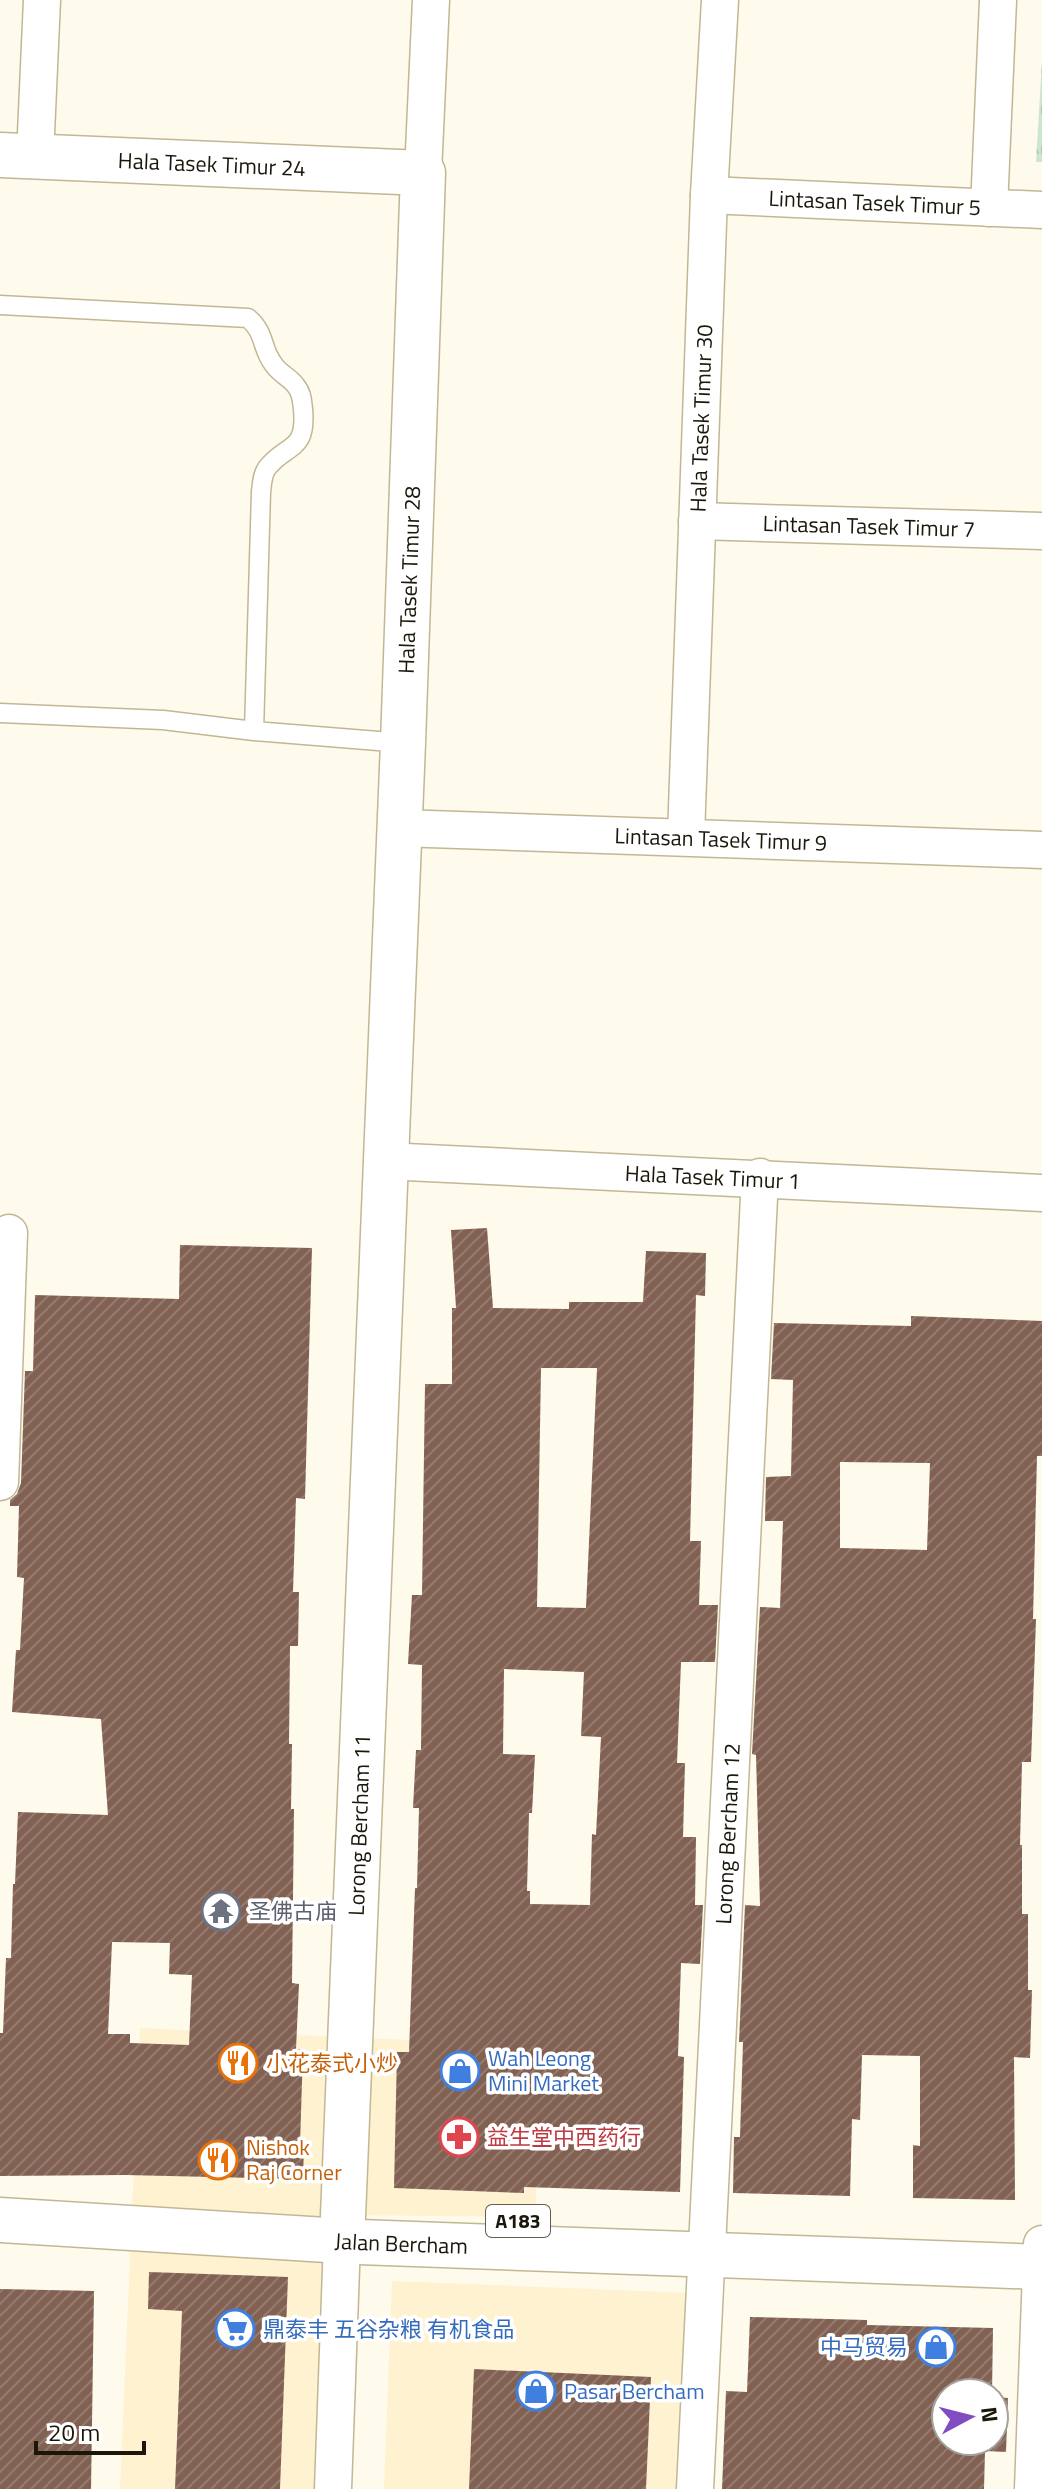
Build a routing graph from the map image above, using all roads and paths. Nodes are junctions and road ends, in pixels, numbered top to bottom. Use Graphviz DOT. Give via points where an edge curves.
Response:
graph roads {
  1 [pos="42,0"];
  2 [pos="431,0"];
  3 [pos="720,0"];
  4 [pos="998,0"];
  5 [pos="17,155"];
  6 [pos="423,173"];
  7 [pos="709,195"];
  8 [pos="989,208"];
  9 [pos="1042,210"];
  10 [pos="0,305"];
  11 [pos="697,521"];
  12 [pos="1042,531"];
  13 [pos="0,713"];
  14 [pos="254,731"];
  15 [pos="403,743"];
  16 [pos="399,828"];
  17 [pos="686,836"];
  18 [pos="1042,850"];
  19 [pos="385,1161"];
  20 [pos="760,1177"];
  21 [pos="1042,1193"];
  22 [pos="9,1233"];
  23 [pos="0,1482"];
  24 [pos="0,2198"];
  25 [pos="0,2220"];
  26 [pos="342,2227"];
  27 [pos="707,2242"];
  28 [pos="1042,2242"];
  29 [pos="1042,2266"];
  30 [pos="333,2489"];
  31 [pos="695,2489"];
  32 [pos="1033,2489"];
  1 -- 5 [label="street"];
  2 -- 6 [label="street, Hala Tasek Timur 28"];
  3 -- 7 [label="street, Hala Tasek Timur 30"];
  4 -- 8 [label="street"];
  5 -- 6 [label="street, Hala Tasek Timur 24"];
  6 -- 15 [label="street, Hala Tasek Timur 28"];
  7 -- 8 [label="street, Lintasan Tasek Timur 5"];
  7 -- 11 [label="street, Hala Tasek Timur 30"];
  8 -- 9 [label="street, Lintasan Tasek Timur 5"];
  10 -- 14 [label="lane" via="248,318 262,334 275,367 295,383 301,394 302,434 267,468 261,492"];
  11 -- 12 [label="street, Lintasan Tasek Timur 7"];
  11 -- 17 [label="street, Hala Tasek Timur 30"];
  13 -- 14 [label="lane" via="163,720"];
  14 -- 15 [label="lane"];
  15 -- 16 [label="street, Hala Tasek Timur 28"];
  16 -- 17 [label="street, Lintasan Tasek Timur 9"];
  16 -- 19 [label="street, Hala Tasek Timur 28"];
  17 -- 18 [label="street, Lintasan Tasek Timur 9"];
  19 -- 20 [label="street, Hala Tasek Timur 1"];
  19 -- 26 [label="street, Lorong Bercham 11"];
  20 -- 21 [label="street, Hala Tasek Timur 1"];
  20 -- 27 [label="street, Lorong Bercham 12"];
  22 -- 23 [label="street"];
  24 -- 26 [label="street, Jalan Bercham / A183"];
  25 -- 26 [label="street, Jalan Bercham / A183"];
  26 -- 27 [label="street, Jalan Bercham / A183"];
  26 -- 30 [label="street, Lorong Bercham 11"];
  27 -- 28 [label="street, Jalan Bercham / A183"];
  27 -- 29 [label="street, Jalan Bercham / A183"];
  27 -- 31 [label="street, Lorong Bercham 12"];
  28 -- 29 [label="street"];
  29 -- 32 [label="street"];
}
